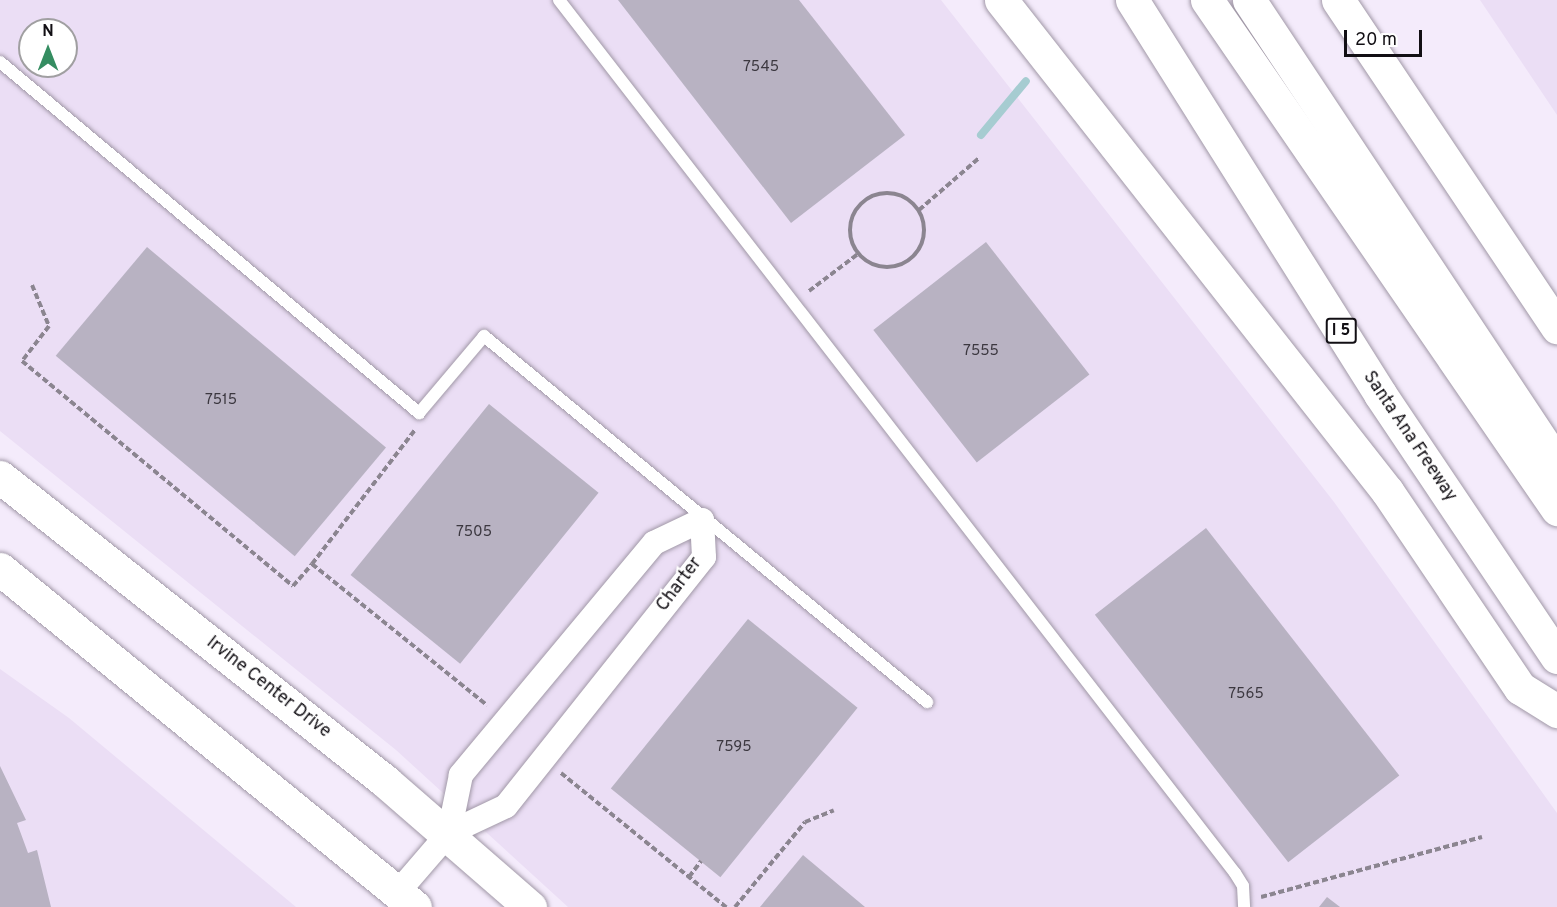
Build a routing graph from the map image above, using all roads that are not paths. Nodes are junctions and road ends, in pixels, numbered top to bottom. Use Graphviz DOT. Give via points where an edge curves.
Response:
graph roads {
  1 [pos="559,0"];
  2 [pos="1001,0"];
  3 [pos="1132,0"];
  4 [pos="1207,0"];
  5 [pos="1249,0"];
  6 [pos="1338,0"];
  7 [pos="0,62"];
  8 [pos="1557,327"];
  9 [pos="1557,464"];
  10 [pos="0,477"];
  11 [pos="1557,509"];
  12 [pos="702,520"];
  13 [pos="0,569"];
  14 [pos="1557,657"];
  15 [pos="927,702"];
  16 [pos="1557,711"];
  17 [pos="449,833"];
  18 [pos="406,900"];
  19 [pos="1245,904"];
  20 [pos="530,907"];
  1 -- 19 [label="lane" via="1235,873"];
  2 -- 16 [label="main road" via="1387,491 1520,688"];
  3 -- 14 [label="main road, Santa Ana Freeway / I 5" via="1380,394"];
  4 -- 11 [label="main road"];
  5 -- 9 [label="main road"];
  6 -- 8 [label="main road"];
  7 -- 12 [label="lane" via="419,414 484,336"];
  10 -- 17 [label="main road, Irvine Center Drive"];
  12 -- 15 [label="lane"];
  12 -- 17 [label="street, Charter" via="654,543 461,775"];
  12 -- 17 [label="street, Charter" via="704,557 506,806"];
  13 -- 18 [label="main road"];
  17 -- 18 [label="street, Charter"];
  17 -- 20 [label="main road, Irvine Center Drive"];
}
